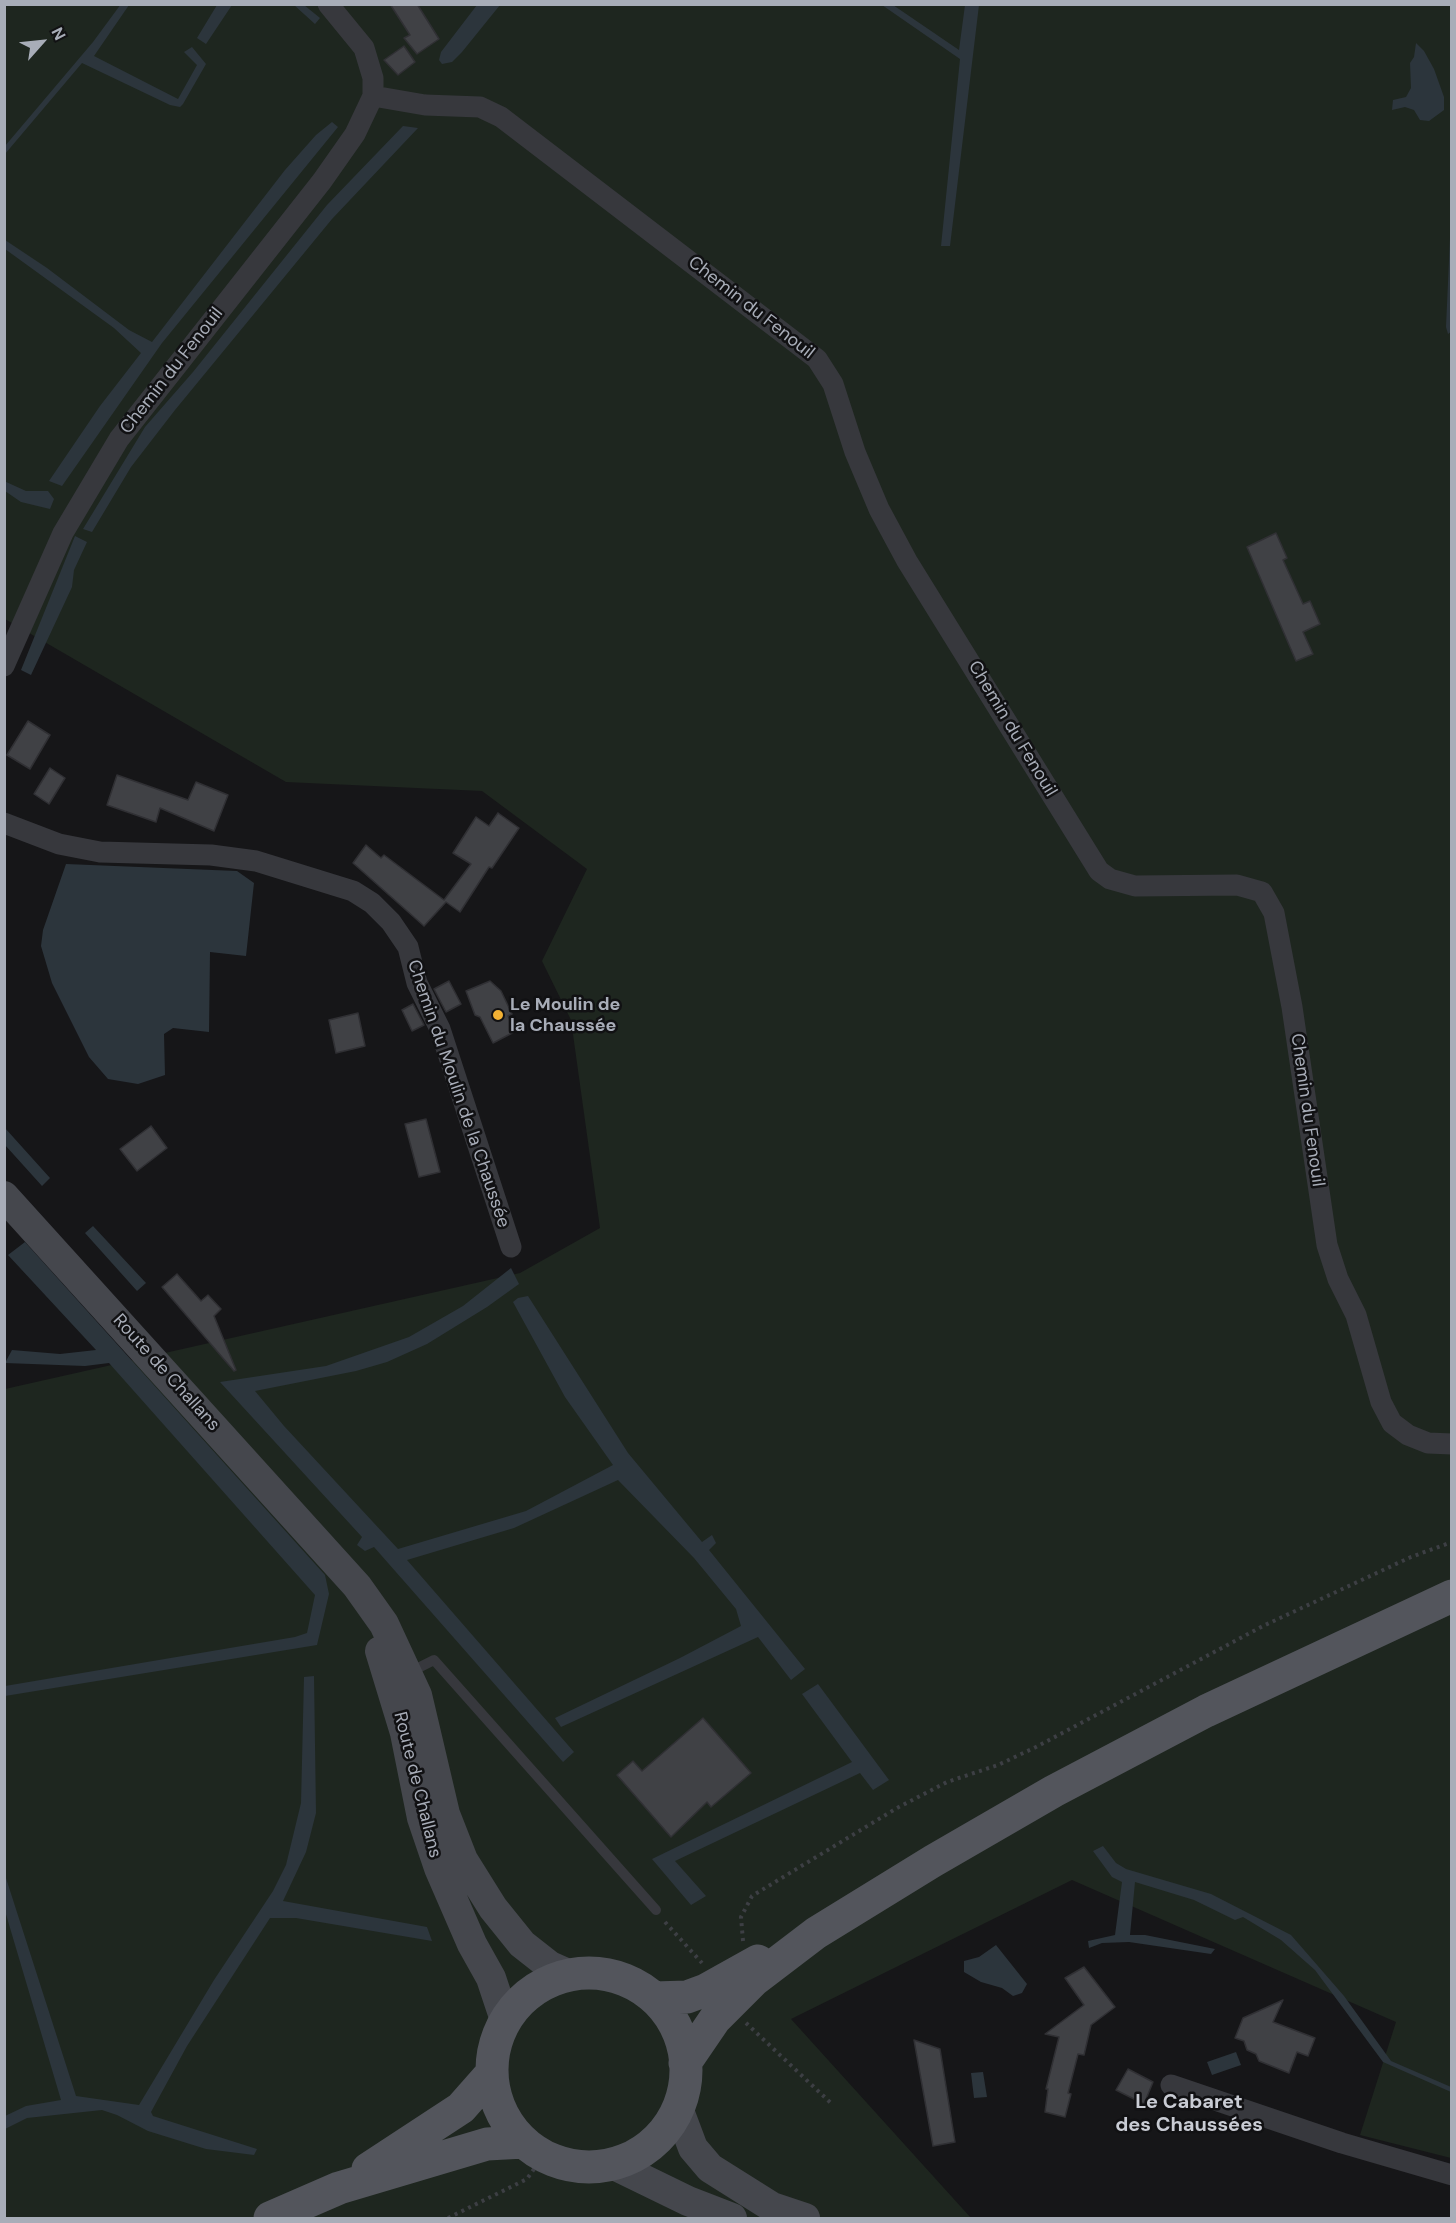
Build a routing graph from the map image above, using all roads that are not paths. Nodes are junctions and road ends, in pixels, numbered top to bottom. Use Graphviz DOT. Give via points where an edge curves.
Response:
graph roads {
  1 [pos="328,4"];
  2 [pos="373,96"];
  3 [pos="4,666"];
  4 [pos="4,823"];
  5 [pos="4,1196"];
  6 [pos="511,1247"];
  7 [pos="1452,1444"];
  8 [pos="327,1551"];
  9 [pos="1452,1596"];
  10 [pos="408,1673"];
  11 [pos="656,1910"];
  12 [pos="568,1974"];
  13 [pos="722,1995"];
  14 [pos="654,1998"];
  15 [pos="505,2020"];
  16 [pos="685,2062"];
  17 [pos="492,2074"];
  18 [pos="1171,2085"];
  19 [pos="678,2108"];
  20 [pos="533,2149"];
  21 [pos="612,2164"];
  22 [pos="1452,2175"];
  23 [pos="339,2188"];
  24 [pos="270,2218"];
  25 [pos="732,2218"];
  26 [pos="805,2218"];
  1 -- 2 [label="street" via="364,48 373,78"];
  2 -- 3 [label="street, Chemin du Fenouil" via="356,134 322,181 119,439 63,533"];
  2 -- 7 [label="street, Chemin du Fenouil" via="425,105 480,107 501,117 817,359 833,384 855,452 907,561 1099,871 1135,886 1237,885 1262,892 1274,913 1327,1245 1338,1279 1356,1315 1392,1423 1428,1443"];
  4 -- 6 [label="street, Chemin du Moulin de la Chaussée" via="59,844 100,852 211,855 256,861 353,891 372,903 408,948 417,983 440,1029"];
  5 -- 8 [label="main road, Route de Challans"];
  8 -- 10 [label="main road, Route de Challans" via="384,1624"];
  8 -- 15 [label="main road, Route de Challans" via="378,1645 405,1733 428,1838 459,1916 491,1978"];
  9 -- 13 [label="main road" via="1175,1727 1044,1797 933,1860 816,1933 753,1981"];
  10 -- 11 [label="lane" via="434,1660"];
  10 -- 12 [label="main road, Route de Challans" via="417,1695 445,1814 464,1860 493,1908 522,1944 550,1966"];
  12 -- 14 [label="main road" via="614,1976 635,1984"];
  12 -- 15 [label="main road" via="543,1983 522,1999"];
  13 -- 14 [label="main road"];
  13 -- 16 [label="main road"];
  14 -- 16 [label="main road" via="681,2038"];
  15 -- 17 [label="main road" via="494,2046"];
  16 -- 19 [label="main road"];
  17 -- 20 [label="main road" via="507,2122"];
  17 -- 23 [label="main road" via="461,2108"];
  18 -- 22 [label="street" via="1342,2143"];
  19 -- 21 [label="main road" via="651,2144 633,2157"];
  19 -- 26 [label="main road" via="693,2148 710,2168 772,2207"];
  20 -- 21 [label="main road" via="565,2164"];
  20 -- 23 [label="main road" via="487,2144"];
  21 -- 25 [label="main road"];
  23 -- 24 [label="main road"];
}
